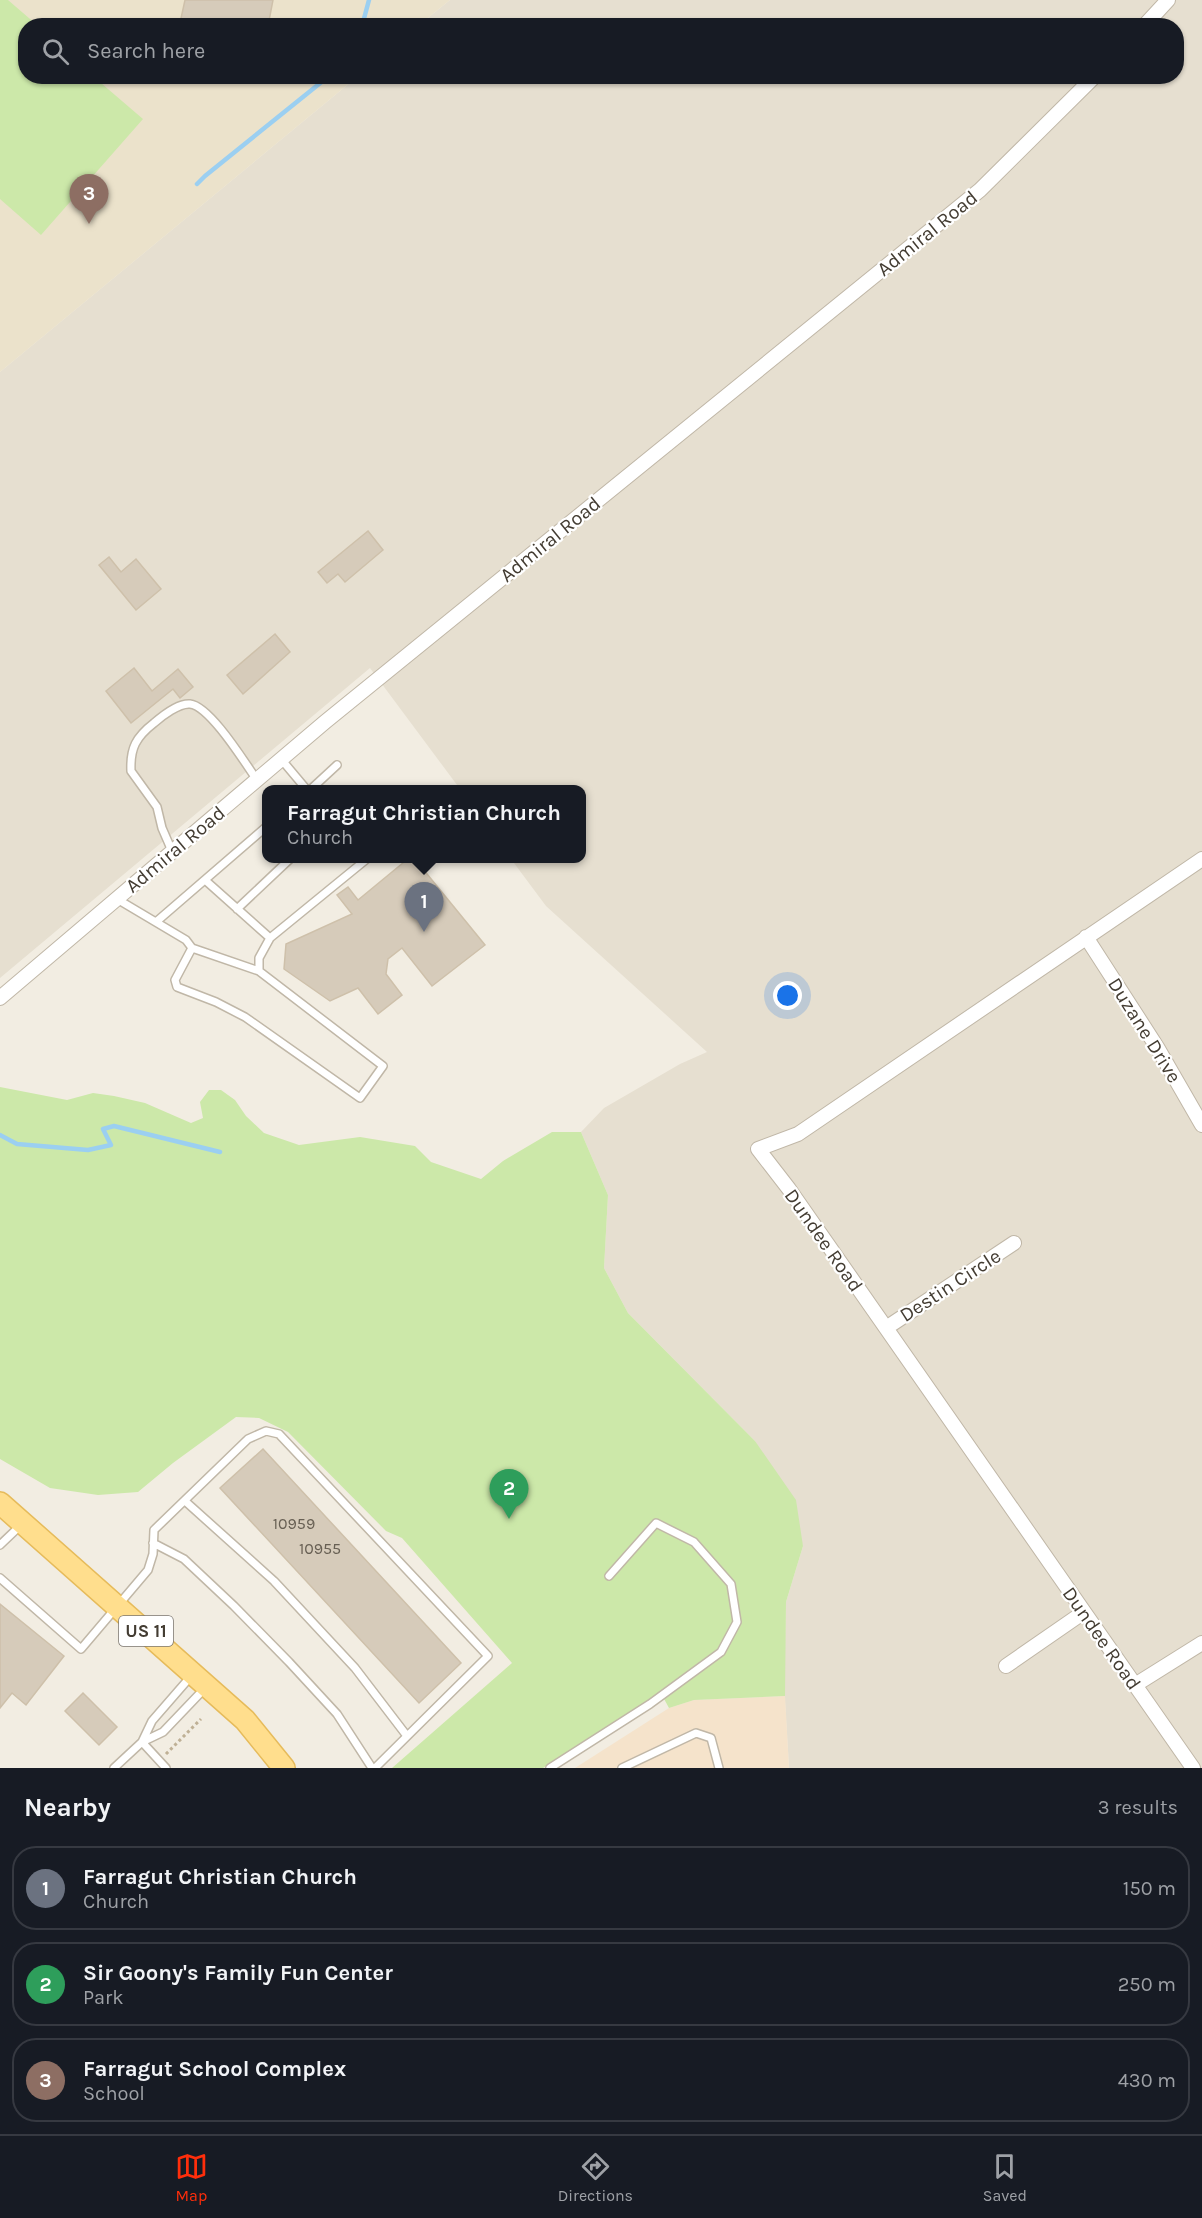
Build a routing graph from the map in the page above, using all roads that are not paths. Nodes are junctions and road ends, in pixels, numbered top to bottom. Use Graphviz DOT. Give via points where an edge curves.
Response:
graph roads {
  1 [pos="1168,0"];
  2 [pos="1151,18"];
  3 [pos="1087,84"];
  4 [pos="281,759"];
  5 [pos="337,765"];
  6 [pos="257,780"];
  7 [pos="304,785"];
  8 [pos="313,785"];
  9 [pos="262,831"];
  10 [pos="172,852"];
  11 [pos="1202,859"];
  12 [pos="286,863"];
  13 [pos="362,863"];
  14 [pos="205,880"];
  15 [pos="117,899"];
  16 [pos="237,909"];
  17 [pos="156,922"];
  18 [pos="1086,937"];
  19 [pos="270,939"];
  20 [pos="192,948"];
  21 [pos="259,971"];
  22 [pos="0,998"];
  23 [pos="1202,1125"];
  24 [pos="1014,1243"];
  25 [pos="886,1328"];
  26 [pos="185,1501"];
  27 [pos="0,1503"];
  28 [pos="23,1523"];
  29 [pos="153,1543"];
  30 [pos="0,1545"];
  31 [pos="609,1576"];
  32 [pos="0,1578"];
  33 [pos="117,1605"];
  34 [pos="1084,1612"];
  35 [pos="1202,1643"];
  36 [pos="1006,1666"];
  37 [pos="200,1680"];
  38 [pos="1135,1685"];
  39 [pos="407,1736"];
  40 [pos="142,1742"];
  41 [pos="114,1768"];
  42 [pos="166,1768"];
  43 [pos="284,1768"];
  44 [pos="373,1768"];
  45 [pos="550,1768"];
  46 [pos="622,1768"];
  47 [pos="719,1768"];
  48 [pos="1193,1768"];
  1 -- 2 [label="street"];
  3 -- 4 [label="street, Admiral Road" via="980,190"];
  4 -- 6 [label="street, Admiral Road"];
  4 -- 7 [label="lane"];
  5 -- 8 [label="lane"];
  6 -- 10 [label="street, Admiral Road"];
  6 -- 10 [label="lane" via="226,735 194,705 178,707 154,722 134,744 131,771 157,807"];
  9 -- 14 [label="lane"];
  10 -- 15 [label="street, Admiral Road"];
  11 -- 18 [label="street, Dundee Road"];
  12 -- 16 [label="lane"];
  13 -- 19 [label="lane"];
  14 -- 16 [label="lane"];
  14 -- 17 [label="lane"];
  15 -- 17 [label="lane"];
  15 -- 22 [label="street, Admiral Road"];
  16 -- 19 [label="lane"];
  17 -- 20 [label="lane"];
  18 -- 23 [label="street, Duzane Drive"];
  18 -- 25 [label="street, Dundee Road" via="798,1134 758,1149"];
  19 -- 21 [label="lane" via="259,958"];
  20 -- 21 [label="lane"];
  20 -- 21 [label="lane" via="175,980 177,987 245,1017 360,1098 383,1066"];
  24 -- 25 [label="street, Destin Circle"];
  25 -- 34 [label="street, Dundee Road"];
  26 -- 29 [label="lane" via="154,1530"];
  26 -- 39 [label="lane" via="274,1581 355,1668"];
  26 -- 39 [label="lane" via="248,1439 266,1431 279,1434 488,1656"];
  27 -- 28 [label="main road, US 11"];
  28 -- 30 [label="lane"];
  28 -- 33 [label="main road, US 11"];
  29 -- 33 [label="lane" via="148,1570"];
  29 -- 44 [label="lane" via="184,1559 289,1662 337,1714"];
  31 -- 45 [label="lane" via="656,1523 694,1542 731,1584 737,1622 722,1652"];
  32 -- 33 [label="lane" via="81,1649"];
  33 -- 37 [label="main road, US 11"];
  34 -- 36 [label="street"];
  34 -- 38 [label="street, Dundee Road"];
  35 -- 38 [label="street"];
  37 -- 40 [label="lane" via="152,1721"];
  37 -- 40 [label="lane" via="163,1732"];
  37 -- 43 [label="main road, US 11" via="245,1720"];
  38 -- 48 [label="street, Dundee Road"];
  39 -- 44 [label="lane"];
  40 -- 41 [label="lane"];
  40 -- 42 [label="lane"];
  46 -- 47 [label="lane" via="696,1733 711,1738"];
}
